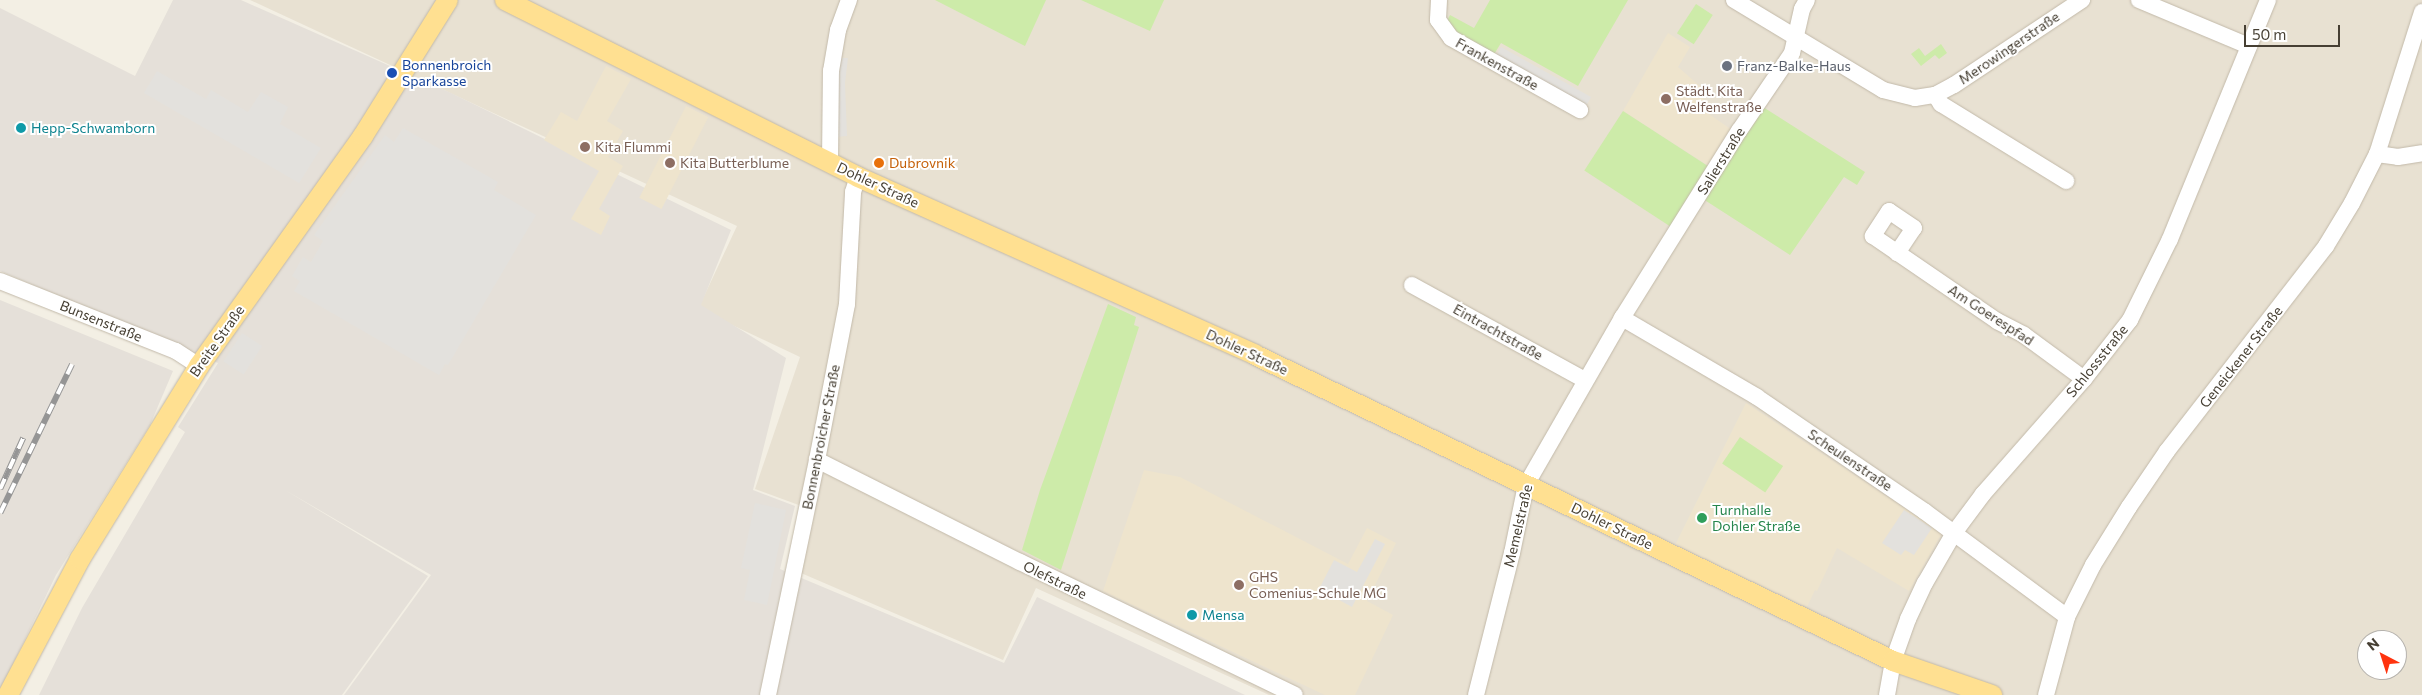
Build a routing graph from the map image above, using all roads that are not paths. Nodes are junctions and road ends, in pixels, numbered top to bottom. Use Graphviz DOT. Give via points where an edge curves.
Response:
graph roads {
  1 [pos="448,0"];
  2 [pos="505,0"];
  3 [pos="849,0"];
  4 [pos="1439,0"];
  5 [pos="1734,0"];
  6 [pos="1807,0"];
  7 [pos="2082,0"];
  8 [pos="2139,0"];
  9 [pos="2268,0"];
  10 [pos="2422,12"];
  11 [pos="1797,38"];
  12 [pos="2249,46"];
  13 [pos="1935,95"];
  14 [pos="1580,110"];
  15 [pos="2422,153"];
  16 [pos="2377,154"];
  17 [pos="830,162"];
  18 [pos="858,177"];
  19 [pos="2066,181"];
  20 [pos="1897,253"];
  21 [pos="0,281"];
  22 [pos="1412,285"];
  23 [pos="1622,318"];
  24 [pos="199,366"];
  25 [pos="2084,379"];
  26 [pos="1585,380"];
  27 [pos="817,460"];
  28 [pos="1526,485"];
  29 [pos="1954,533"];
  30 [pos="2067,617"];
  31 [pos="1893,661"];
  32 [pos="8,695"];
  33 [pos="768,695"];
  34 [pos="1295,695"];
  35 [pos="1476,695"];
  36 [pos="1887,695"];
  37 [pos="1992,695"];
  38 [pos="2046,695"];
  1 -- 24 [label="main road, Breite Straße" via="363,136"];
  2 -- 17 [label="main road, Dohler Straße"];
  3 -- 17 [label="street" via="838,30 831,70"];
  4 -- 14 [label="street, Frankenstraße" via="1438,20 1451,38"];
  5 -- 11 [label="street, Merowingerstraße"];
  6 -- 11 [label="street, Salierstraße" via="1802,9"];
  7 -- 13 [label="street, Merowingerstraße"];
  8 -- 12 [label="street"];
  9 -- 12 [label="street, Schlossstraße"];
  10 -- 16 [label="street, Geneickener Straße"];
  11 -- 13 [label="street, Merowingerstraße" via="1884,90 1910,97"];
  11 -- 23 [label="street, Salierstraße" via="1792,53"];
  12 -- 25 [label="street, Schlossstraße" via="2148,286 2130,320"];
  13 -- 19 [label="street" via="1941,104"];
  15 -- 16 [label="street" via="2398,157"];
  16 -- 30 [label="street, Geneickener Straße" via="2326,246 2128,507"];
  17 -- 18 [label="main road, Dohler Straße"];
  18 -- 27 [label="street, Bonnenbroicher Straße" via="853,192 847,304"];
  18 -- 28 [label="main road, Dohler Straße" via="1246,351"];
  20 -- 25 [label="street, Am Goerespfad" via="1997,321 2024,335"];
  21 -- 24 [label="street, Bunsenstraße" via="176,351"];
  22 -- 26 [label="street, Eintrachtstraße"];
  23 -- 26 [label="street, Memelstraße"];
  23 -- 29 [label="street, Scheulenstraße" via="1757,397"];
  24 -- 32 [label="main road, Breite Straße" via="80,559"];
  25 -- 29 [label="street, Schlossstraße"];
  26 -- 28 [label="street, Memelstraße"];
  27 -- 33 [label="street, Bonnenbroicher Straße"];
  27 -- 34 [label="street, Olefstraße"];
  28 -- 31 [label="main road, Dohler Straße"];
  28 -- 35 [label="street, Memelstraße"];
  29 -- 30 [label="street, Scheulenstraße"];
  29 -- 31 [label="street, Schlossstraße" via="1925,583"];
  30 -- 38 [label="street, Geneickener Straße"];
  31 -- 36 [label="street, Schlossstraße"];
  31 -- 37 [label="main road, Dohler Straße"];
}
